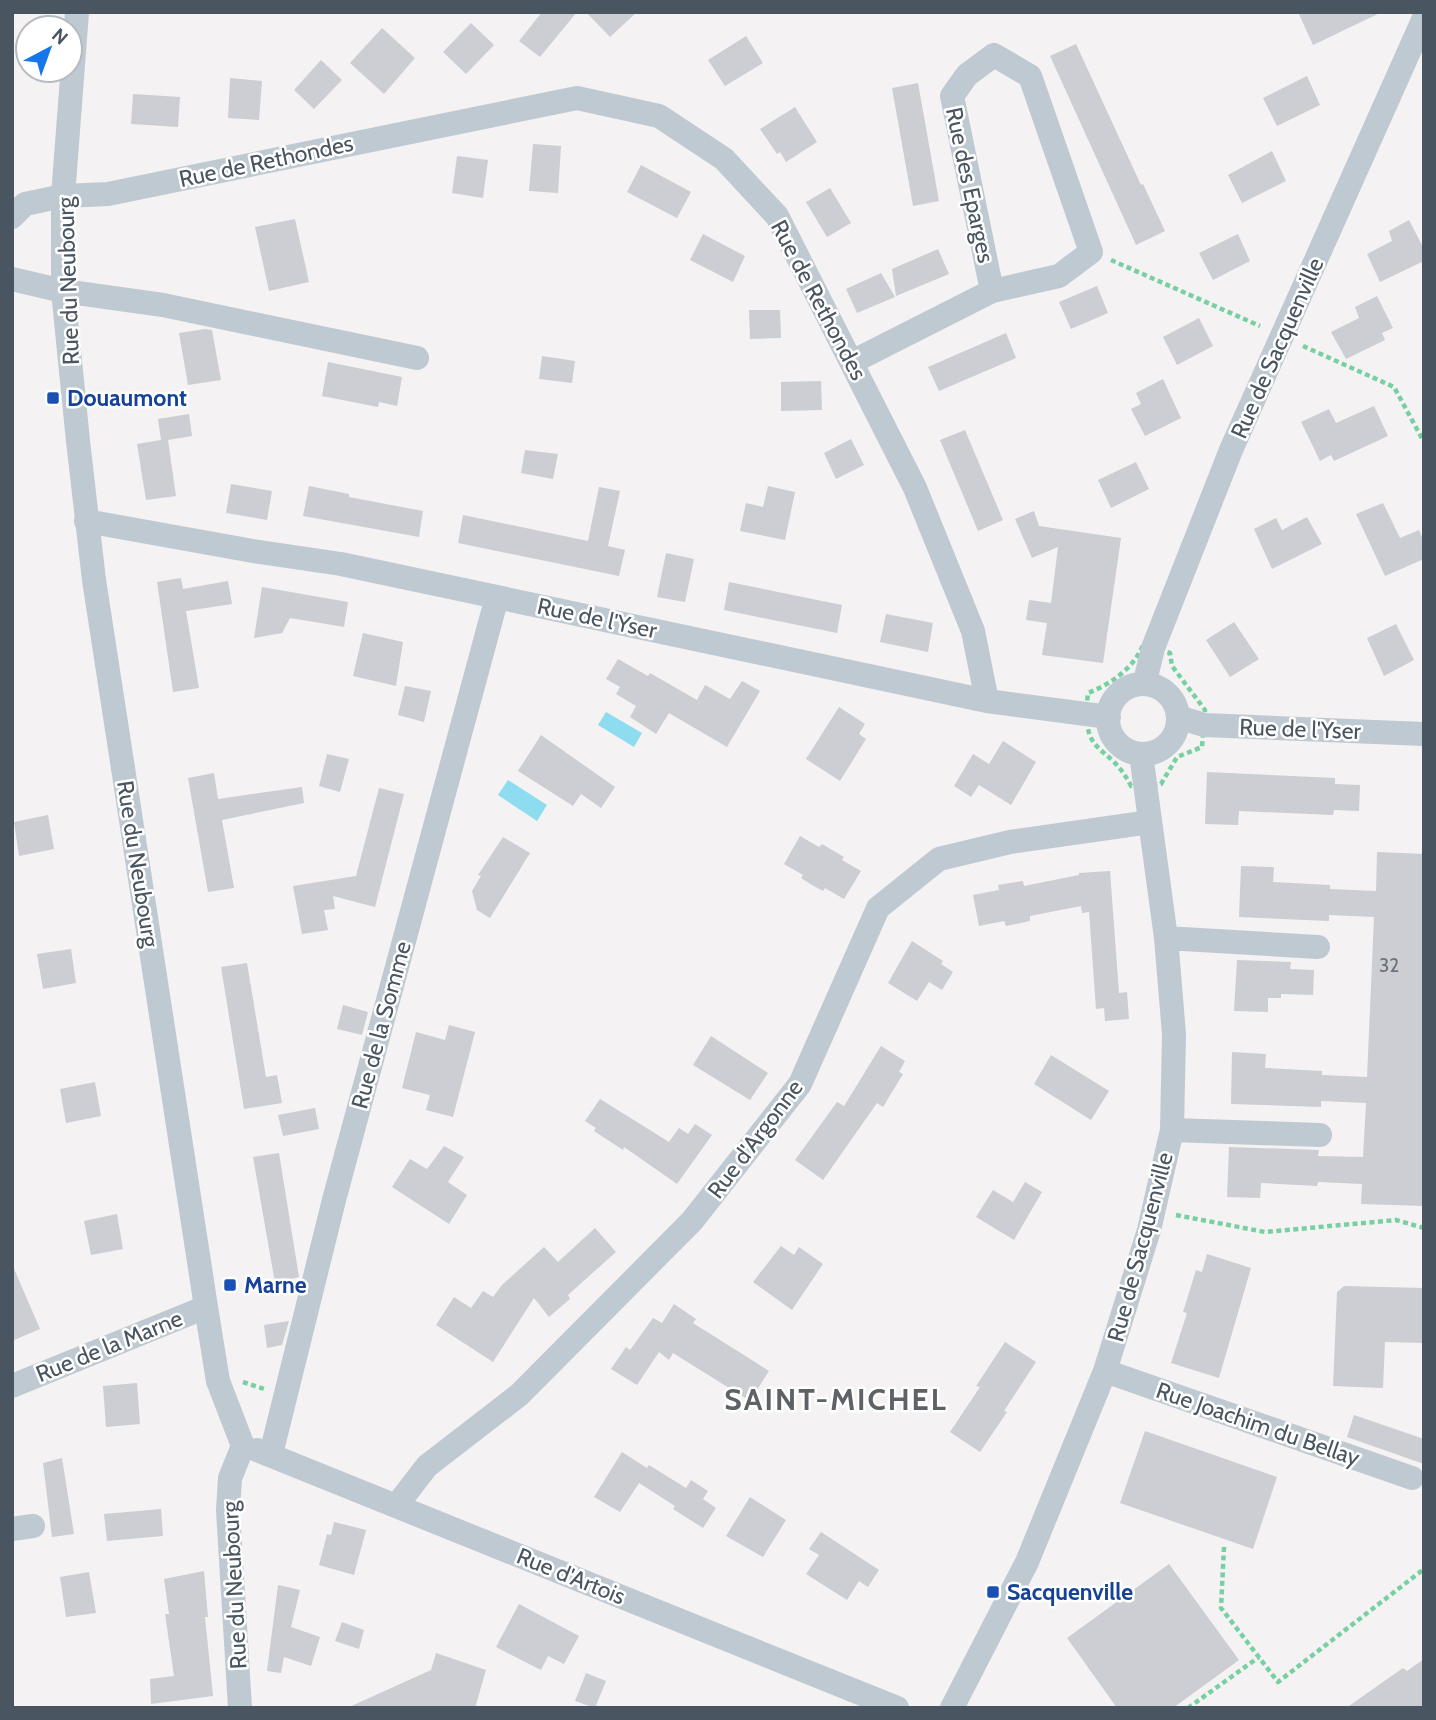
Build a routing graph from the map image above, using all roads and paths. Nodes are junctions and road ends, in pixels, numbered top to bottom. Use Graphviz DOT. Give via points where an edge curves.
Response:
graph roads {
  1 [pos="77,12"];
  2 [pos="1424,18"];
  3 [pos="63,196"];
  4 [pos="12,217"];
  5 [pos="12,279"];
  6 [pos="63,291"];
  7 [pos="992,291"];
  8 [pos="417,358"];
  9 [pos="852,362"];
  10 [pos="86,521"];
  11 [pos="497,597"];
  12 [pos="1147,684"];
  13 [pos="987,701"];
  14 [pos="1108,717"];
  15 [pos="1178,717"];
  16 [pos="1424,734"];
  17 [pos="1141,754"];
  18 [pos="1150,822"];
  19 [pos="1166,938"];
  20 [pos="1318,947"];
  21 [pos="1172,1130"];
  22 [pos="1320,1135"];
  23 [pos="1153,1211"];
  24 [pos="1424,1228"];
  25 [pos="205,1307"];
  26 [pos="1105,1371"];
  27 [pos="218,1381"];
  28 [pos="12,1386"];
  29 [pos="285,1399"];
  30 [pos="243,1446"];
  31 [pos="271,1454"];
  32 [pos="1412,1478"];
  33 [pos="397,1505"];
  34 [pos="1224,1547"];
  35 [pos="1424,1569"];
  36 [pos="1259,1657"];
  37 [pos="240,1708"];
  38 [pos="897,1708"];
  39 [pos="952,1708"];
  40 [pos="1188,1708"];
  1 -- 3 [label="street, Rue du Neubourg"];
  2 -- 12 [label="street, Rue de Sacquenville" via="1231,450 1153,648"];
  3 -- 4 [label="street, Rue de Rethondes" via="25,204"];
  3 -- 6 [label="street, Rue du Neubourg"];
  3 -- 9 [label="street, Rue de Rethondes" via="108,194 577,98 659,116 724,159 777,216"];
  5 -- 6 [label="street"];
  6 -- 8 [label="street" via="163,304"];
  6 -- 10 [label="street, Rue du Neubourg"];
  7 -- 7 [label="street, Rue des Eparges" via="1059,276 1091,251 1030,76 994,55 967,75 952,96"];
  7 -- 9 [label="street, Rue des Eparges"];
  9 -- 13 [label="street, Rue de Rethondes" via="915,488 973,631"];
  10 -- 11 [label="street, Rue de l'Yser" via="341,564"];
  10 -- 25 [label="street, Rue du Neubourg"];
  11 -- 13 [label="street, Rue de l'Yser"];
  11 -- 29 [label="street, Rue de la Somme"];
  12 -- 14 [label="street" via="1118,694"];
  12 -- 15 [label="street" via="1170,696"];
  13 -- 14 [label="street, Rue de l'Yser"];
  14 -- 17 [label="street" via="1120,745"];
  15 -- 16 [label="street, Rue de l'Yser" via="1204,725"];
  15 -- 17 [label="street" via="1172,740 1153,753"];
  17 -- 18 [label="street, Rue de Sacquenville"];
  18 -- 19 [label="street, Rue de Sacquenville"];
  18 -- 33 [label="street, Rue d'Argonne" via="1010,842 939,859 878,908 800,1084 692,1221 519,1395 427,1466"];
  19 -- 20 [label="street"];
  19 -- 21 [label="street, Rue de Sacquenville" via="1174,1034"];
  21 -- 22 [label="street"];
  21 -- 23 [label="street, Rue de Sacquenville"];
  23 -- 24 [label="path" via="1265,1232 1396,1220"];
  23 -- 26 [label="street, Rue de Sacquenville"];
  25 -- 27 [label="street, Rue du Neubourg"];
  25 -- 28 [label="street, Rue de la Marne"];
  26 -- 32 [label="street, Rue Joachim du Bellay"];
  26 -- 39 [label="street, Rue de Sacquenville" via="1027,1562"];
  27 -- 29 [label="path" via="248,1382"];
  27 -- 30 [label="street, Rue du Neubourg"];
  29 -- 31 [label="street, Rue de la Somme"];
  30 -- 31 [label="street, Rue d'Artois"];
  30 -- 37 [label="street, Rue du Neubourg" via="230,1478 228,1510"];
  31 -- 33 [label="street, Rue d'Artois"];
  33 -- 38 [label="street, Rue d'Artois"];
  34 -- 36 [label="path" via="1221,1608"];
  35 -- 36 [label="path" via="1278,1682"];
  36 -- 40 [label="path"];
}
